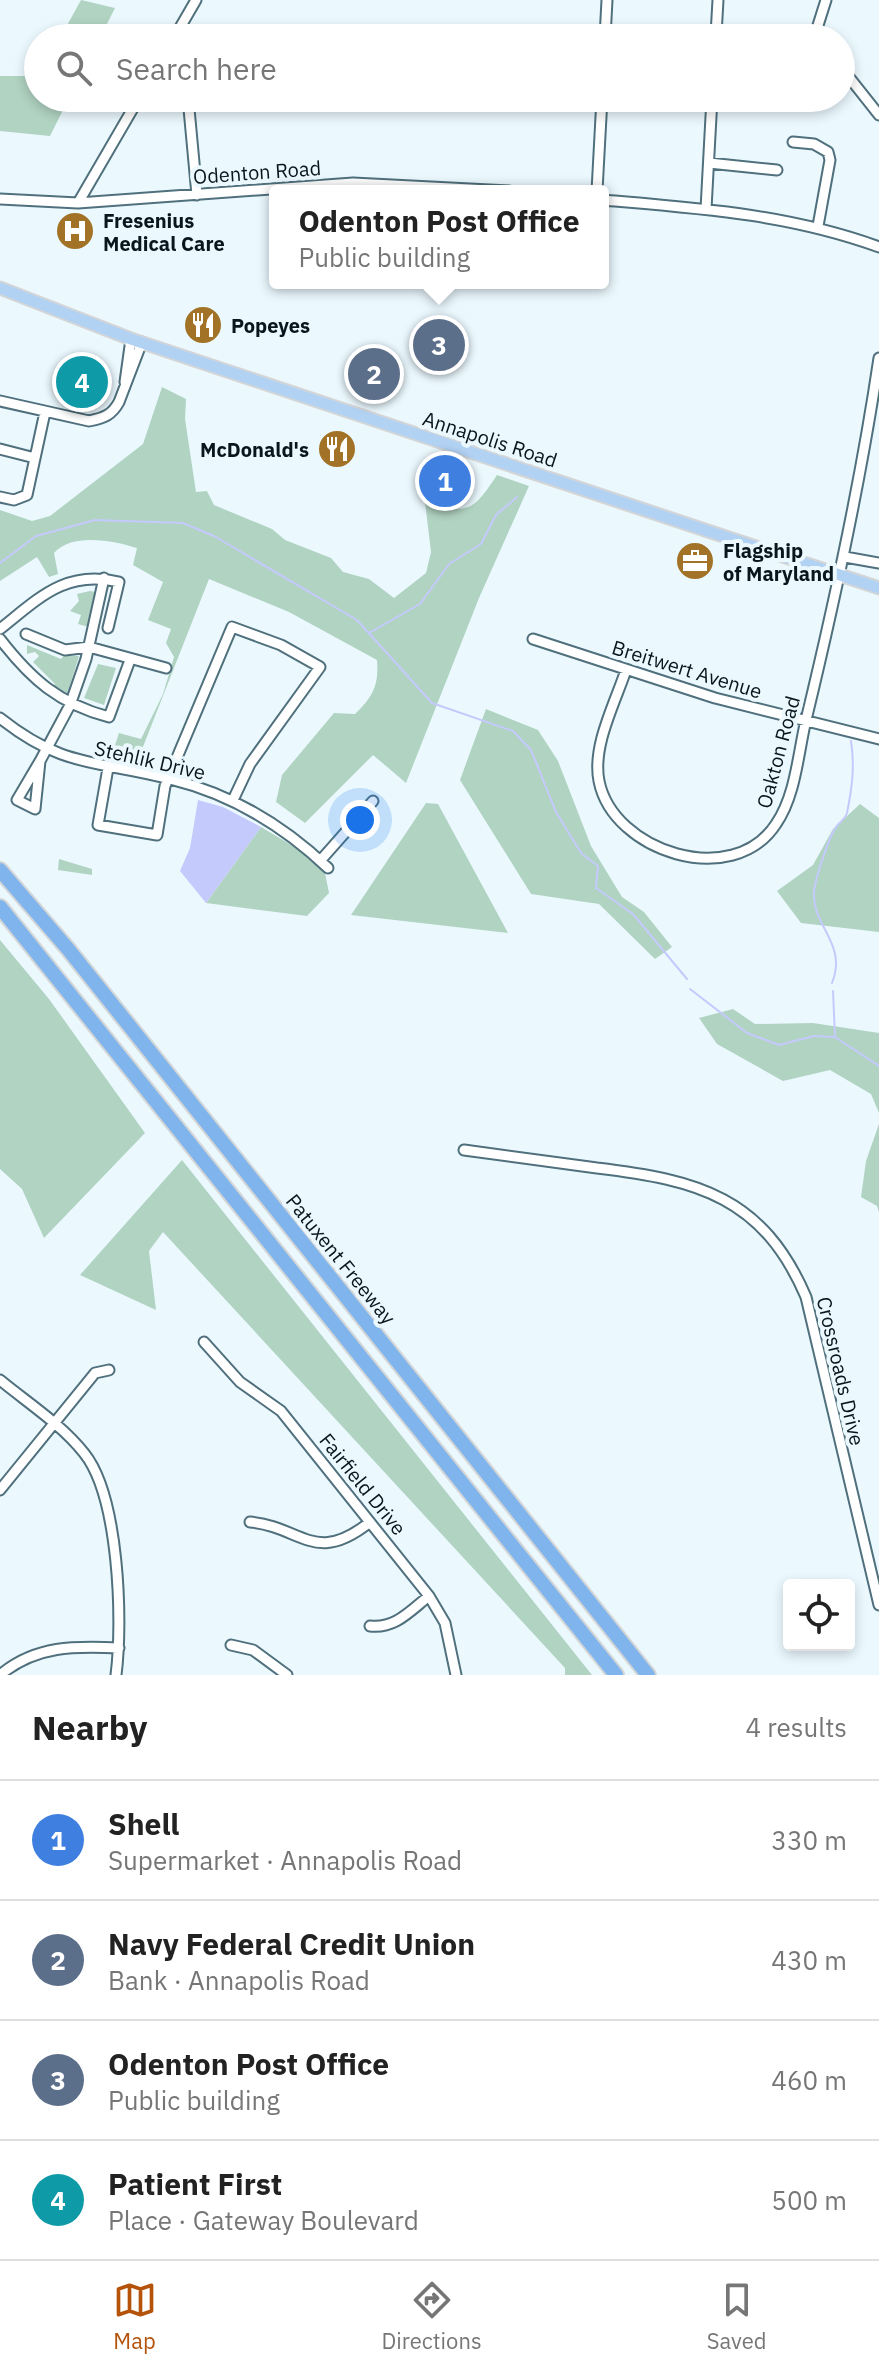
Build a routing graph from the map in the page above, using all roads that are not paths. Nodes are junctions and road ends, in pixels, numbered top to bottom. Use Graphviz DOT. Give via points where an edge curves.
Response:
graph roads {
  1 [pos="196,0"];
  2 [pos="607,0"];
  3 [pos="718,0"];
  4 [pos="826,0"];
  5 [pos="183,24"];
  6 [pos="606,24"];
  7 [pos="717,24"];
  8 [pos="818,24"];
  9 [pos="855,85"];
  10 [pos="131,112"];
  11 [pos="189,112"];
  12 [pos="601,112"];
  13 [pos="711,112"];
  14 [pos="879,115"];
  15 [pos="793,142"];
  16 [pos="709,163"];
  17 [pos="777,170"];
  18 [pos="327,185"];
  19 [pos="392,185"];
  20 [pos="597,185"];
  21 [pos="269,189"];
  22 [pos="197,195"];
  23 [pos="3,199"];
  24 [pos="609,201"];
  25 [pos="78,203"];
  26 [pos="706,209"];
  27 [pos="818,226"];
  28 [pos="879,247"];
  29 [pos="0,288"];
  30 [pos="136,341"];
  31 [pos="879,358"];
  32 [pos="0,401"];
  33 [pos="45,412"];
  34 [pos="0,449"];
  35 [pos="35,458"];
  36 [pos="0,497"];
  37 [pos="845,557"];
  38 [pos="879,563"];
  39 [pos="841,575"];
  40 [pos="104,578"];
  41 [pos="879,588"];
  42 [pos="108,628"];
  43 [pos="0,629"];
  44 [pos="26,634"];
  45 [pos="0,639"];
  46 [pos="533,639"];
  47 [pos="89,647"];
  48 [pos="130,660"];
  49 [pos="166,668"];
  50 [pos="626,670"];
  51 [pos="70,705"];
  52 [pos="0,718"];
  53 [pos="806,722"];
  54 [pos="879,739"];
  55 [pos="47,749"];
  56 [pos="40,761"];
  57 [pos="108,768"];
  58 [pos="168,778"];
  59 [pos="233,800"];
  60 [pos="373,801"];
  61 [pos="320,861"];
  62 [pos="328,868"];
  63 [pos="0,870"];
  64 [pos="0,907"];
  65 [pos="464,1150"];
  66 [pos="204,1342"];
  67 [pos="109,1370"];
  68 [pos="0,1380"];
  69 [pos="54,1424"];
  70 [pos="0,1490"];
  71 [pos="250,1522"];
  72 [pos="370,1522"];
  73 [pos="429,1596"];
  74 [pos="879,1605"];
  75 [pos="370,1626"];
  76 [pos="231,1645"];
  77 [pos="119,1648"];
  78 [pos="0,1675"];
  79 [pos="116,1675"];
  80 [pos="287,1675"];
  81 [pos="456,1675"];
  82 [pos="616,1675"];
  83 [pos="648,1675"];
  1 -- 5 [label="street"];
  2 -- 6 [label="street"];
  3 -- 7 [label="street"];
  4 -- 8 [label="street"];
  9 -- 14 [label="street"];
  10 -- 25 [label="street"];
  11 -- 22 [label="street"];
  12 -- 20 [label="street"];
  13 -- 16 [label="street"];
  15 -- 27 [label="street" via="828,152"];
  16 -- 17 [label="street"];
  16 -- 26 [label="street"];
  18 -- 19 [label="street, Odenton Road"];
  21 -- 22 [label="street, Odenton Road"];
  22 -- 25 [label="street, Odenton Road"];
  23 -- 25 [label="street, Odenton Road"];
  24 -- 26 [label="street"];
  26 -- 27 [label="street"];
  27 -- 28 [label="street"];
  29 -- 30 [label="main road, Annapolis Road"];
  30 -- 33 [label="street" via="114,411 89,421"];
  30 -- 39 [label="main road, Annapolis Road"];
  31 -- 37 [label="street, Oakton Road"];
  32 -- 33 [label="street"];
  33 -- 35 [label="street"];
  34 -- 35 [label="street"];
  35 -- 36 [label="street" via="27,495 14,500"];
  37 -- 38 [label="street"];
  37 -- 39 [label="street, Oakton Road"];
  39 -- 41 [label="main road, Annapolis Road"];
  39 -- 53 [label="street, Oakton Road"];
  40 -- 42 [label="street" via="119,582"];
  40 -- 43 [label="street" via="55,587"];
  40 -- 47 [label="street"];
  44 -- 47 [label="street" via="65,650"];
  45 -- 51 [label="street" via="34,680"];
  46 -- 50 [label="street, Breitwert Avenue"];
  47 -- 48 [label="street"];
  47 -- 51 [label="street"];
  48 -- 49 [label="street"];
  48 -- 51 [label="street" via="109,717"];
  50 -- 53 [label="street, Breitwert Avenue"];
  50 -- 53 [label="street, Oakton Road" via="600,747 600,786 625,829 670,850 723,857 762,840 786,805"];
  51 -- 55 [label="street"];
  52 -- 55 [label="street, Stehlik Drive"];
  53 -- 54 [label="street, Breitwert Avenue"];
  55 -- 56 [label="street"];
  55 -- 57 [label="street, Stehlik Drive"];
  56 -- 56 [label="street" via="40,770 35,809 17,800"];
  57 -- 58 [label="street, Stehlik Drive"];
  57 -- 58 [label="street" via="98,825 157,835"];
  58 -- 59 [label="street, Stehlik Drive"];
  58 -- 59 [label="street" via="232,627 320,667 250,764"];
  59 -- 61 [label="street, Stehlik Drive" via="268,819"];
  60 -- 61 [label="street"];
  61 -- 62 [label="street, Stehlik Drive"];
  63 -- 83 [label="highway, Patuxent Freeway"];
  64 -- 82 [label="highway"];
  65 -- 74 [label="street, Crossroads Drive" via="678,1180 723,1198 764,1228 787,1257 806,1297"];
  66 -- 72 [label="street, Fairfield Drive" via="240,1382 281,1411"];
  67 -- 69 [label="street" via="95,1373"];
  68 -- 69 [label="street"];
  69 -- 70 [label="street"];
  69 -- 77 [label="street" via="84,1452 105,1494"];
  71 -- 72 [label="street" via="321,1543 345,1538"];
  72 -- 73 [label="street, Fairfield Drive"];
  73 -- 75 [label="street" via="395,1624"];
  73 -- 81 [label="street, Fairfield Drive" via="445,1623"];
  76 -- 80 [label="street" via="253,1650"];
  77 -- 78 [label="street" via="52,1648 22,1659"];
  77 -- 79 [label="street"];
}
